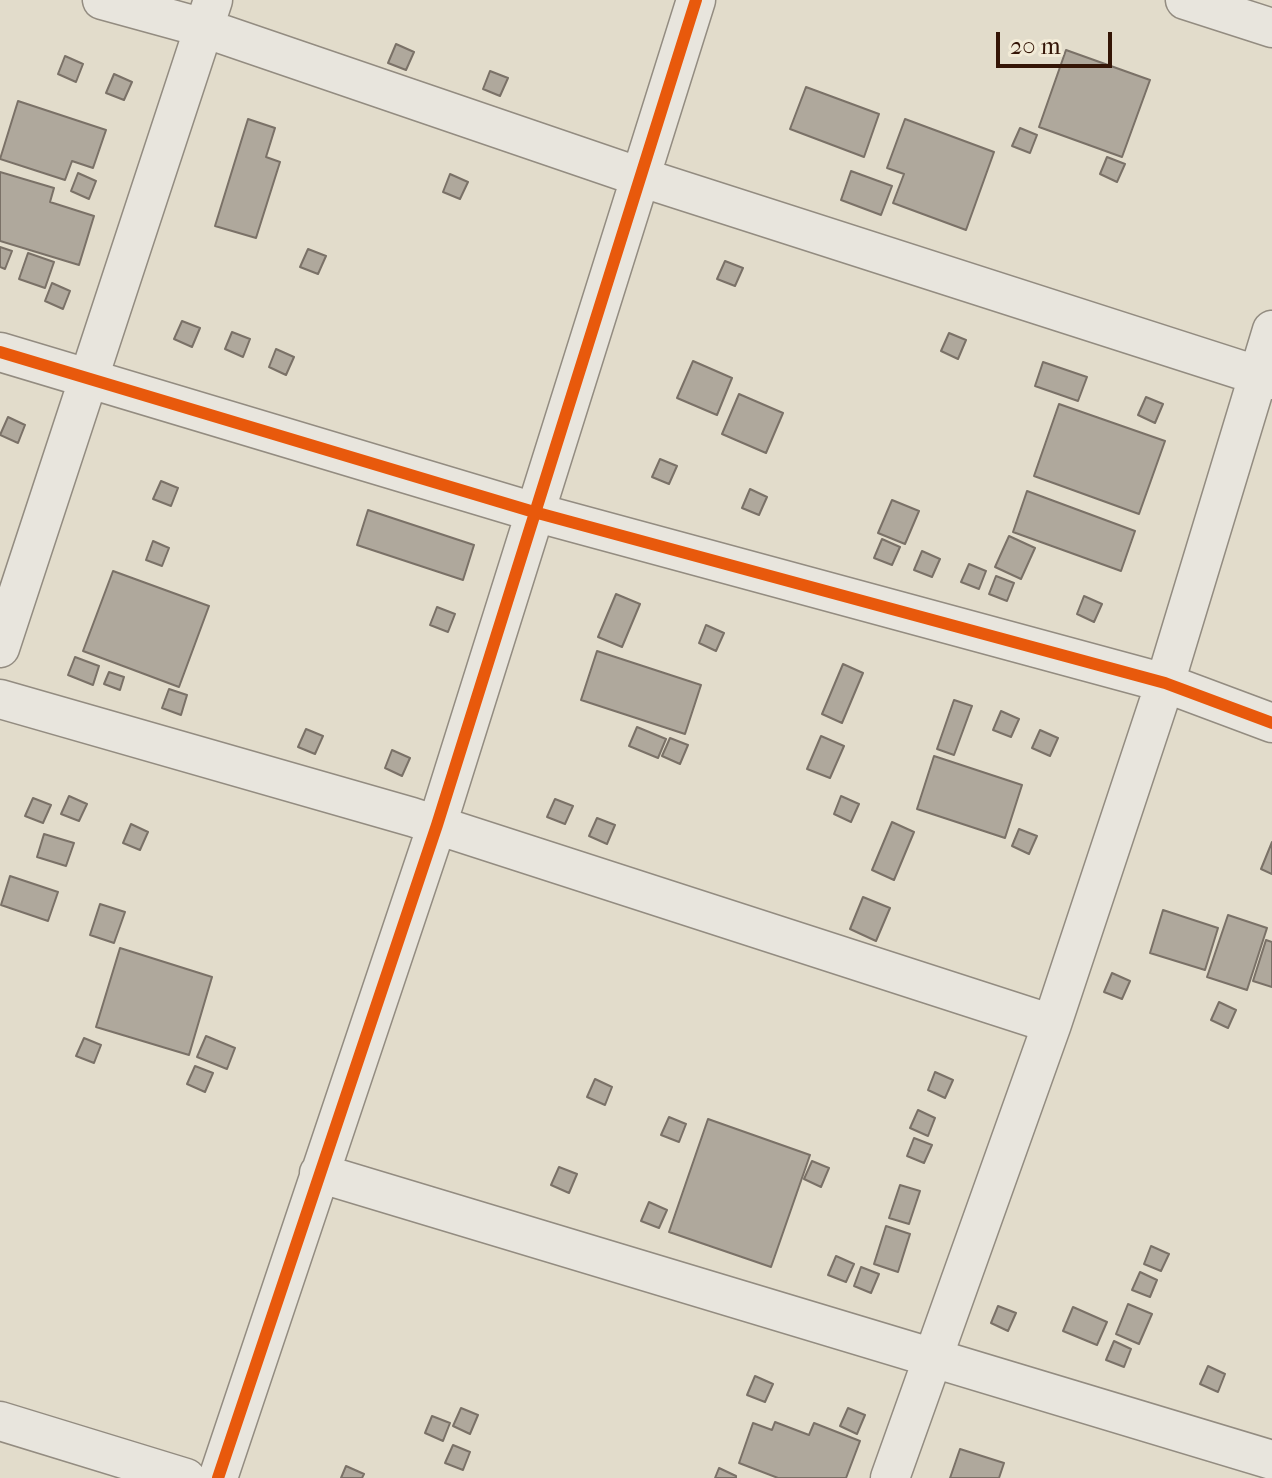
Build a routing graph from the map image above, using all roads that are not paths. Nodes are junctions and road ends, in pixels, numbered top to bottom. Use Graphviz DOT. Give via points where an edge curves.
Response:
graph roads {
  1 [pos="102,0"];
  2 [pos="696,0"];
  3 [pos="1185,0"];
  4 [pos="209,14"];
  5 [pos="1272,28"];
  6 [pos="640,177"];
  7 [pos="1272,330"];
  8 [pos="0,352"];
  9 [pos="1265,377"];
  10 [pos="88,380"];
  11 [pos="534,512"];
  12 [pos="0,648"];
  13 [pos="1165,683"];
  14 [pos="0,699"];
  15 [pos="1272,723"];
  16 [pos="437,825"];
  17 [pos="1052,1024"];
  18 [pos="319,1173"];
  19 [pos="934,1358"];
  20 [pos="0,1421"];
  21 [pos="1272,1460"];
  22 [pos="186,1478"];
  23 [pos="218,1478"];
  24 [pos="890,1478"];
  1 -- 4 [label="street"];
  2 -- 6 [label="street"];
  3 -- 5 [label="street"];
  4 -- 6 [label="street"];
  4 -- 10 [label="street"];
  6 -- 9 [label="street"];
  6 -- 11 [label="street"];
  7 -- 9 [label="street"];
  8 -- 10 [label="street"];
  9 -- 13 [label="street"];
  10 -- 11 [label="street"];
  10 -- 12 [label="street"];
  11 -- 13 [label="street"];
  11 -- 16 [label="street"];
  13 -- 15 [label="street"];
  13 -- 17 [label="street"];
  14 -- 16 [label="street"];
  16 -- 17 [label="street"];
  16 -- 18 [label="street"];
  17 -- 19 [label="street"];
  18 -- 19 [label="street"];
  18 -- 23 [label="street"];
  19 -- 21 [label="street"];
  19 -- 24 [label="street"];
  20 -- 22 [label="street"];
}
